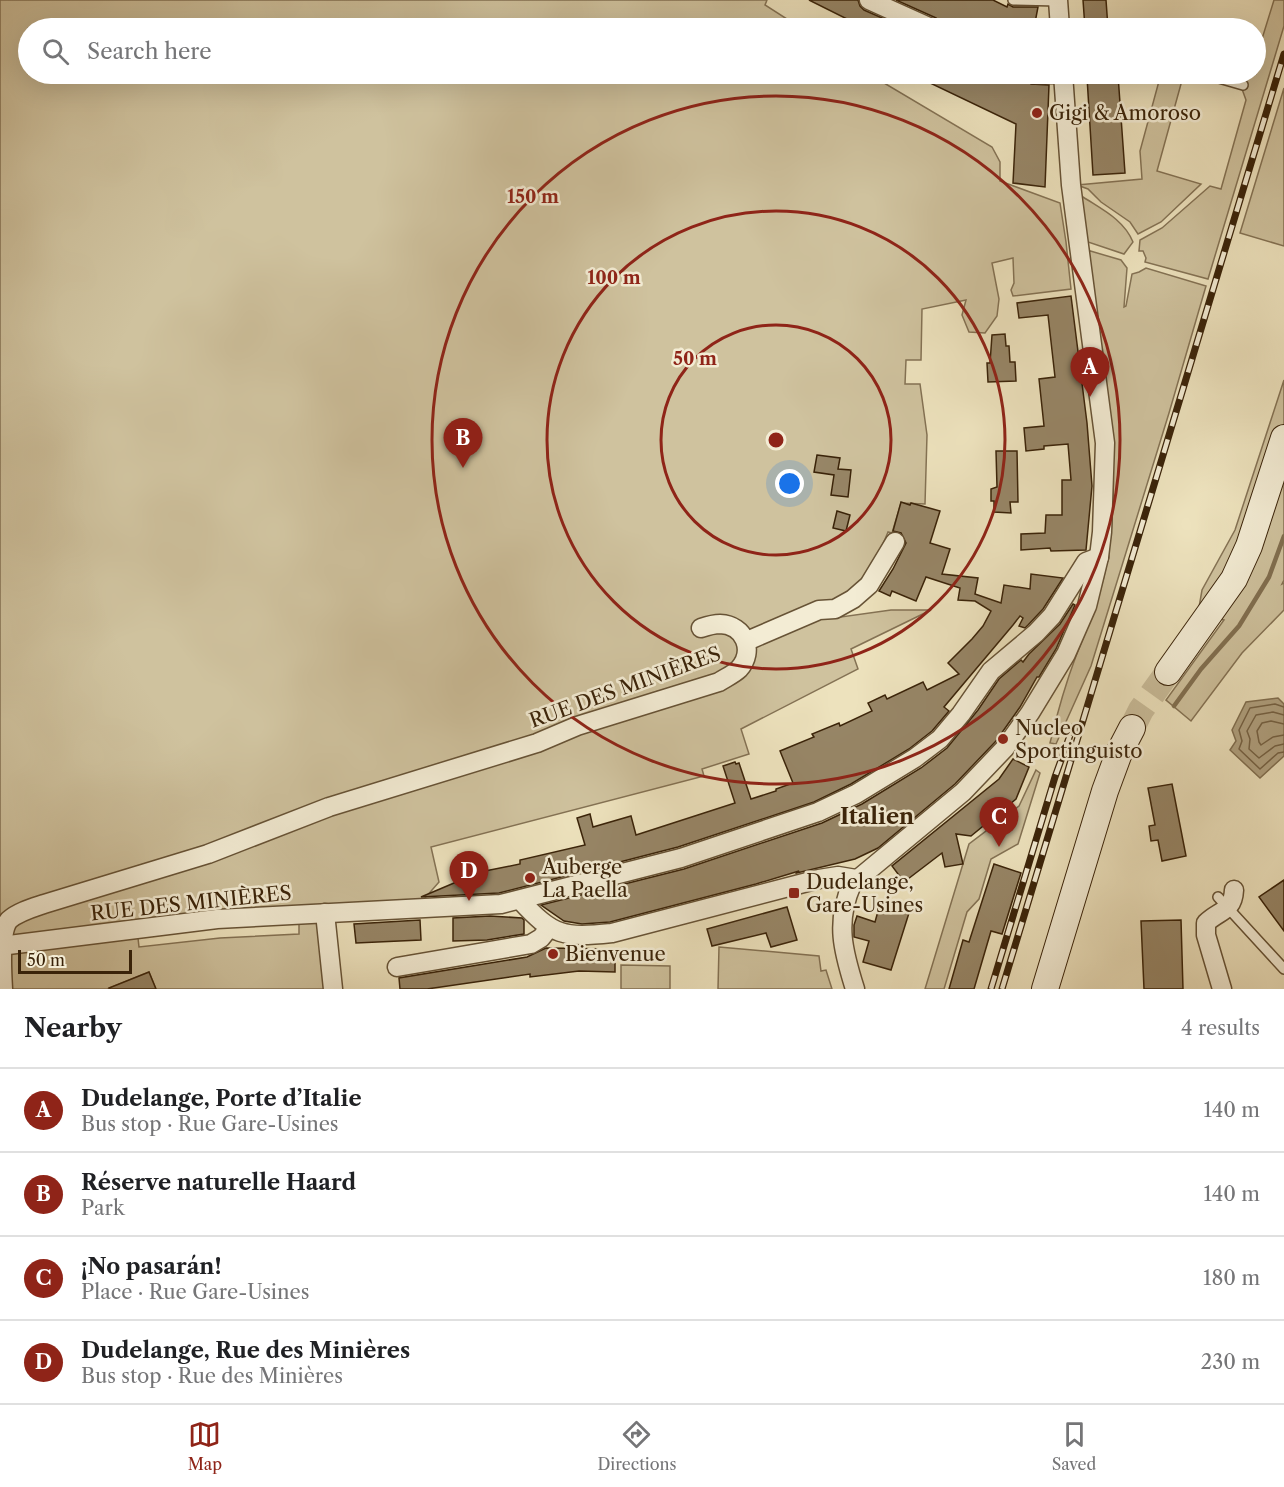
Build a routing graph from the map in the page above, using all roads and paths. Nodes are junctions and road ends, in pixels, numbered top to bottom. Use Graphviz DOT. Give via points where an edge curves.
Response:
graph roads {
  1 [pos="869,0"];
  2 [pos="1013,0"];
  3 [pos="1058,1"];
  4 [pos="909,18"];
  5 [pos="1059,18"];
  6 [pos="1064,84"];
  7 [pos="1237,84"];
  8 [pos="1243,86"];
  9 [pos="1284,438"];
  10 [pos="895,542"];
  11 [pos="1099,557"];
  12 [pos="701,628"];
  13 [pos="747,641"];
  14 [pos="1168,672"];
  15 [pos="1132,728"];
  16 [pos="856,879"];
  17 [pos="1227,899"];
  18 [pos="520,900"];
  19 [pos="325,913"];
  20 [pos="549,928"];
  21 [pos="1,946"];
  22 [pos="397,968"];
  23 [pos="1284,969"];
  24 [pos="3,989"];
  25 [pos="333,989"];
  26 [pos="855,989"];
  27 [pos="1045,989"];
  28 [pos="1222,989"];
  1 -- 4 [label="street"];
  2 -- 3 [label="lane"];
  3 -- 5 [label="street"];
  6 -- 11 [label="street" via="1071,186 1105,443"];
  7 -- 8 [label="lane"];
  9 -- 14 [label="main road" via="1249,546 1234,579"];
  10 -- 13 [label="street" via="869,585 853,598 835,609 819,610"];
  11 -- 16 [label="street" via="1087,606 1066,654 1005,748 963,792"];
  11 -- 18 [label="street, RUE DES MINIÈRES" via="1086,562 1052,616 991,671 940,739 856,794 818,812 681,858"];
  12 -- 13 [label="street, RUE DES MINIÈRES" via="720,624 736,628"];
  13 -- 21 [label="street, RUE DES MINIÈRES" via="747,657 738,670 719,682 329,807 208,854 44,904 7,921 1,932"];
  15 -- 27 [label="main road" via="1105,791"];
  16 -- 20 [label="street" via="819,879 612,933 570,935"];
  16 -- 26 [label="street" via="847,897 841,933"];
  17 -- 23 [label="lane"];
  17 -- 28 [label="street" via="1206,923"];
  18 -- 19 [label="street, RUE DES MINIÈRES" via="482,906"];
  18 -- 20 [label="street"];
  19 -- 21 [label="street, RUE DES MINIÈRES" via="217,919"];
  19 -- 25 [label="street"];
  20 -- 22 [label="street" via="531,944"];
  21 -- 24 [label="street"];
}
